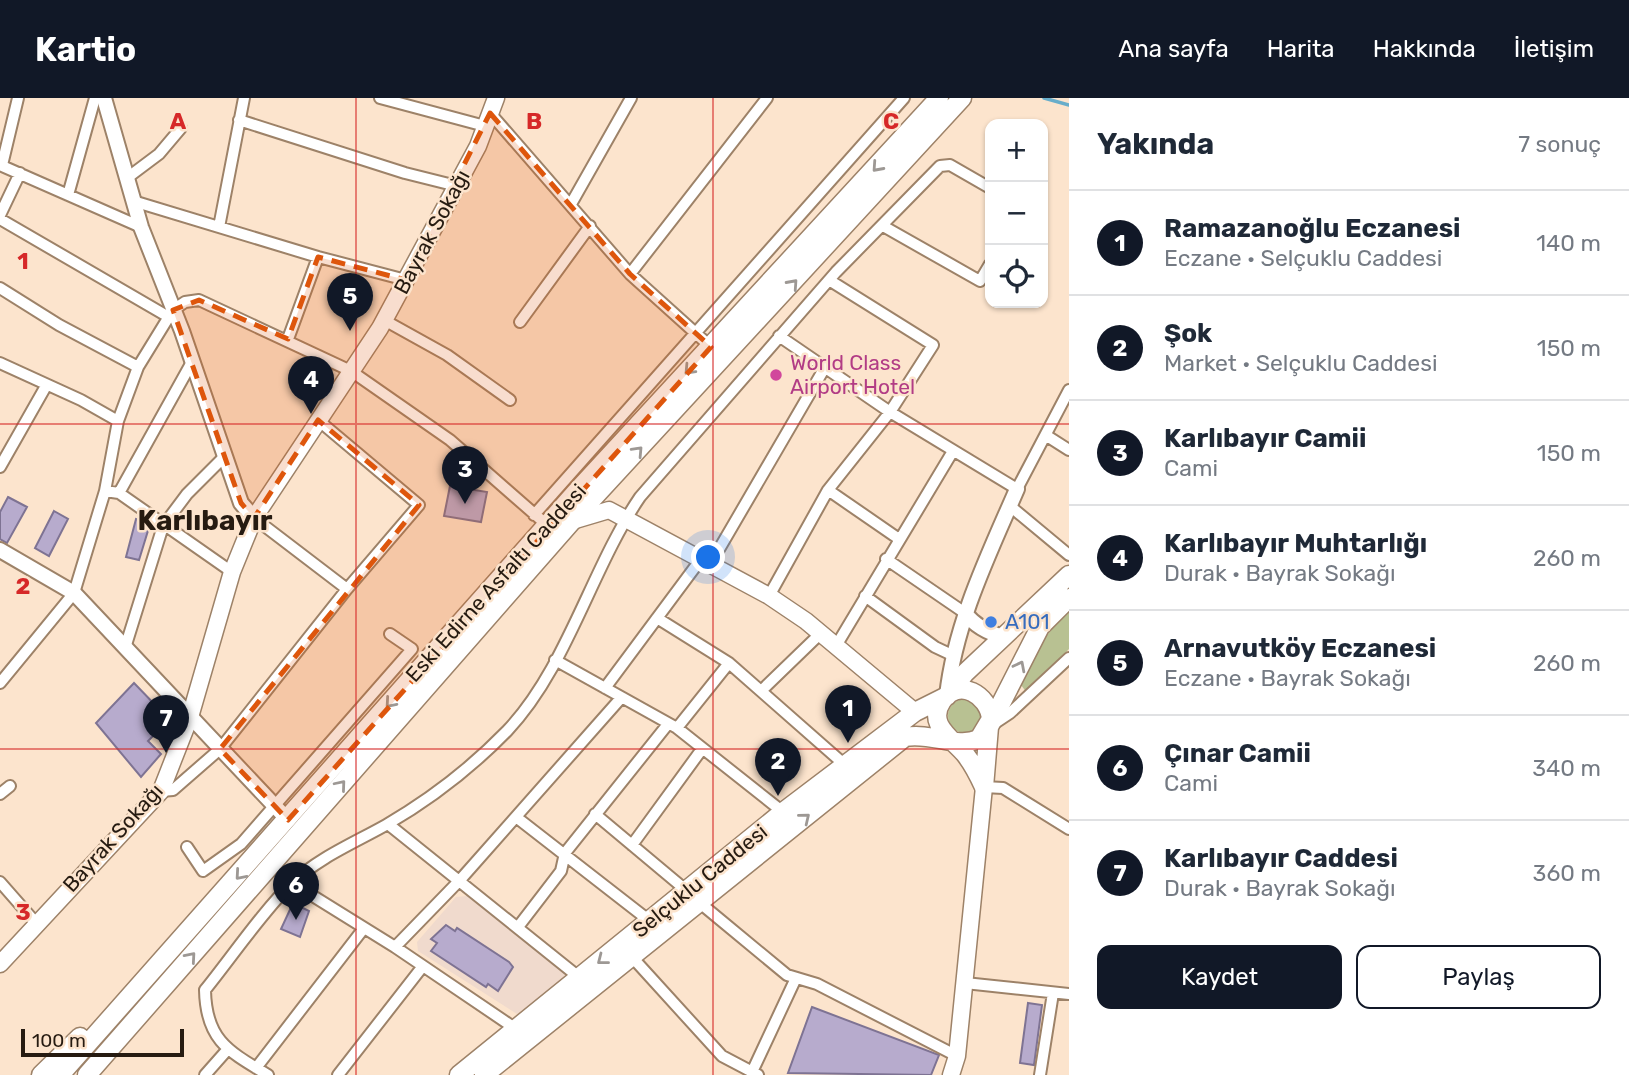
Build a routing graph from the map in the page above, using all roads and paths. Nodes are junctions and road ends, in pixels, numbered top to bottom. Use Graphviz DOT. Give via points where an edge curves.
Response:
graph roads {
  1 [pos="18,98"];
  2 [pos="95,98"];
  3 [pos="104,98"];
  4 [pos="244,98"];
  5 [pos="380,98"];
  6 [pos="631,98"];
  7 [pos="767,98"];
  8 [pos="904,98"];
  9 [pos="939,98"];
  10 [pos="961,98"];
  11 [pos="490,112"];
  12 [pos="239,120"];
  13 [pos="181,128"];
  14 [pos="1,165"];
  15 [pos="20,173"];
  16 [pos="127,178"];
  17 [pos="985,185"];
  18 [pos="457,186"];
  19 [pos="68,195"];
  20 [pos="133,201"];
  21 [pos="571,204"];
  22 [pos="0,217"];
  23 [pos="590,226"];
  24 [pos="883,226"];
  25 [pos="141,227"];
  26 [pos="219,227"];
  27 [pos="318,257"];
  28 [pos="985,272"];
  29 [pos="631,274"];
  30 [pos="406,279"];
  31 [pos="829,281"];
  32 [pos="0,288"];
  33 [pos="170,313"];
  34 [pos="384,320"];
  35 [pos="520,322"];
  36 [pos="695,331"];
  37 [pos="779,336"];
  38 [pos="288,340"];
  39 [pos="711,347"];
  40 [pos="192,362"];
  41 [pos="0,363"];
  42 [pos="138,367"];
  43 [pos="824,369"];
  44 [pos="351,371"];
  45 [pos="46,386"];
  46 [pos="1069,390"];
  47 [pos="510,400"];
  48 [pos="890,412"];
  49 [pos="318,420"];
  50 [pos="118,421"];
  51 [pos="1047,436"];
  52 [pos="1069,450"];
  53 [pos="953,451"];
  54 [pos="225,456"];
  55 [pos="2,459"];
  56 [pos="613,478"];
  57 [pos="1017,489"];
  58 [pos="828,490"];
  59 [pos="105,491"];
  60 [pos="119,493"];
  61 [pos="1010,506"];
  62 [pos="609,510"];
  63 [pos="254,517"];
  64 [pos="540,520"];
  65 [pos="624,520"];
  66 [pos="572,522"];
  67 [pos="163,526"];
  68 [pos="899,539"];
  69 [pos="0,550"];
  70 [pos="1069,555"];
  71 [pos="886,559"];
  72 [pos="706,561"];
  73 [pos="232,572"];
  74 [pos="1069,575"];
  75 [pos="347,589"];
  76 [pos="74,593"];
  77 [pos="769,596"];
  78 [pos="865,596"];
  79 [pos="1069,598"];
  80 [pos="965,613"];
  81 [pos="657,618"];
  82 [pos="821,633"];
  83 [pos="390,634"];
  84 [pos="1004,637"];
  85 [pos="836,646"];
  86 [pos="125,648"];
  87 [pos="952,655"];
  88 [pos="1069,658"];
  89 [pos="555,660"];
  90 [pos="729,663"];
  91 [pos="0,683"];
  92 [pos="605,688"];
  93 [pos="761,691"];
  94 [pos="947,696"];
  95 [pos="621,698"];
  96 [pos="915,712"];
  97 [pos="190,717"];
  98 [pos="672,726"];
  99 [pos="989,727"];
  100 [pos="952,741"];
  101 [pos="220,749"];
  102 [pos="702,749"];
  103 [pos="845,765"];
  104 [pos="10,786"];
  105 [pos="984,787"];
  106 [pos="161,791"];
  107 [pos="0,794"];
  108 [pos="274,806"];
  109 [pos="783,812"];
  110 [pos="595,814"];
  111 [pos="516,817"];
  112 [pos="288,820"];
  113 [pos="388,824"];
  114 [pos="1069,830"];
  115 [pos="632,845"];
  116 [pos="187,847"];
  117 [pos="565,853"];
  118 [pos="460,880"];
  119 [pos="0,882"];
  120 [pos="292,883"];
  121 [pos="694,897"];
  122 [pos="651,922"];
  123 [pos="36,923"];
  124 [pos="518,927"];
  125 [pos="364,928"];
  126 [pos="395,947"];
  127 [pos="632,957"];
  128 [pos="0,964"];
  129 [pos="423,966"];
  130 [pos="150,974"];
  131 [pos="580,978"];
  132 [pos="796,978"];
  133 [pos="965,983"];
  134 [pos="1053,993"];
  135 [pos="1069,994"];
  136 [pos="146,1008"];
  137 [pos="522,1034"];
  138 [pos="228,1049"];
  139 [pos="957,1056"];
  140 [pos="256,1068"];
  141 [pos="755,1074"];
  142 [pos="41,1075"];
  143 [pos="60,1075"];
  144 [pos="87,1075"];
  145 [pos="101,1075"];
  146 [pos="205,1075"];
  147 [pos="268,1075"];
  148 [pos="338,1075"];
  149 [pos="459,1075"];
  150 [pos="484,1075"];
  151 [pos="951,1075"];
  152 [pos="1040,1075"];
  1 -- 14 [label="street"];
  2 -- 19 [label="street"];
  3 -- 16 [label="street"];
  4 -- 12 [label="street"];
  5 -- 11 [label="street"];
  6 -- 21 [label="street"];
  7 -- 29 [label="street"];
  8 -- 36 [label="street, Eski Edirne Asfaltı Caddesi"];
  9 -- 39 [label="main road, Eski Edirne Asfaltı Caddesi, one-way"];
  56 -- 10 [label="main road, Eski Edirne Asfaltı Caddesi, one-way"];
  11 -- 18 [label="main road, Bayrak Sokağı"];
  11 -- 21 [label="street"];
  12 -- 18 [label="street"];
  12 -- 26 [label="street"];
  13 -- 16 [label="street" via="159,154"];
  14 -- 15 [label="street"];
  15 -- 19 [label="street"];
  15 -- 22 [label="street"];
  16 -- 20 [label="street"];
  17 -- 24 [label="street" via="950,165 940,166"];
  18 -- 30 [label="main road, Bayrak Sokağı"];
  19 -- 25 [label="street"];
  20 -- 25 [label="street"];
  20 -- 26 [label="street"];
  21 -- 23 [label="street"];
  22 -- 33 [label="street"];
  23 -- 29 [label="street"];
  23 -- 35 [label="street"];
  24 -- 28 [label="street" via="980,281"];
  24 -- 31 [label="street"];
  25 -- 33 [label="street"];
  26 -- 27 [label="street"];
  27 -- 30 [label="street"];
  27 -- 38 [label="street"];
  29 -- 36 [label="street"];
  30 -- 34 [label="main road, Bayrak Sokağı"];
  31 -- 37 [label="street"];
  31 -- 48 [label="street" via="933,345"];
  32 -- 42 [label="street"];
  33 -- 38 [label="street" via="185,302 199,300"];
  33 -- 40 [label="street"];
  33 -- 42 [label="street"];
  34 -- 44 [label="main road, Bayrak Sokağı"];
  34 -- 47 [label="street" via="447,355"];
  36 -- 39 [label="street"];
  36 -- 64 [label="street, Eski Edirne Asfaltı Caddesi"];
  37 -- 43 [label="street"];
  37 -- 65 [label="street"];
  38 -- 44 [label="street"];
  39 -- 64 [label="main road, Eski Edirne Asfaltı Caddesi, one-way"];
  40 -- 54 [label="street"];
  40 -- 60 [label="street"];
  41 -- 45 [label="street"];
  42 -- 50 [label="street"];
  43 -- 48 [label="street"];
  43 -- 72 [label="street"];
  44 -- 49 [label="main road, Bayrak Sokağı"];
  44 -- 64 [label="street" via="450,440"];
  45 -- 50 [label="street"];
  45 -- 55 [label="street"];
  46 -- 51 [label="street"];
  48 -- 53 [label="street"];
  48 -- 58 [label="street"];
  49 -- 63 [label="main road, Bayrak Sokağı"];
  49 -- 75 [label="street" via="419,505"];
  50 -- 59 [label="street"];
  51 -- 52 [label="street"];
  51 -- 57 [label="street"];
  53 -- 57 [label="street"];
  53 -- 68 [label="street"];
  54 -- 63 [label="street" via="241,503"];
  54 -- 67 [label="street"];
  56 -- 62 [label="main road"];
  56 -- 66 [label="main road, Eski Edirne Asfaltı Caddesi"];
  57 -- 61 [label="street"];
  58 -- 68 [label="street"];
  58 -- 77 [label="street"];
  59 -- 60 [label="street"];
  59 -- 76 [label="street"];
  60 -- 67 [label="street"];
  61 -- 70 [label="street"];
  61 -- 80 [label="street"];
  62 -- 65 [label="main road"];
  62 -- 66 [label="main road"];
  63 -- 73 [label="main road, Bayrak Sokağı"];
  63 -- 75 [label="street"];
  64 -- 112 [label="main road, Eski Edirne Asfaltı Caddesi, one-way"];
  65 -- 72 [label="main road"];
  65 -- 89 [label="street"];
  136 -- 66 [label="main road, Eski Edirne Asfaltı Caddesi, one-way"];
  67 -- 73 [label="street"];
  67 -- 86 [label="street"];
  68 -- 71 [label="street"];
  69 -- 76 [label="street"];
  71 -- 78 [label="street"];
  71 -- 80 [label="street"];
  72 -- 77 [label="main road"];
  72 -- 81 [label="street"];
  73 -- 97 [label="main road, Bayrak Sokağı"];
  74 -- 84 [label="main road, Selçuklu Caddesi"];
  75 -- 101 [label="street"];
  76 -- 86 [label="street"];
  76 -- 91 [label="street"];
  77 -- 82 [label="main road"];
  78 -- 85 [label="street"];
  78 -- 87 [label="street"];
  99 -- 79 [label="main road, one-way" via="1040,627"];
  80 -- 84 [label="street" via="992,634"];
  80 -- 87 [label="street"];
  81 -- 90 [label="street"];
  81 -- 92 [label="street"];
  82 -- 85 [label="main road"];
  82 -- 93 [label="street"];
  83 -- 108 [label="street, Eski Edirne Asfaltı Caddesi" via="412,649"];
  84 -- 94 [label="main road, Selçuklu Caddesi"];
  85 -- 96 [label="main road"];
  86 -- 97 [label="street"];
  87 -- 94 [label="street"];
  88 -- 99 [label="street"];
  89 -- 92 [label="street"];
  89 -- 113 [label="street" via="508,729 466,769"];
  90 -- 93 [label="street"];
  90 -- 98 [label="street"];
  92 -- 95 [label="street"];
  93 -- 103 [label="street"];
  94 -- 96 [label="main road, Selçuklu Caddesi"];
  94 -- 99 [label="main road, Selçuklu Caddesi" via="966,690 983,697 990,711"];
  94 -- 100 [label="main road, Selçuklu Caddesi" via="937,719"];
  95 -- 98 [label="street"];
  95 -- 111 [label="street"];
  96 -- 103 [label="main road, Selçuklu Caddesi"];
  97 -- 101 [label="street"];
  97 -- 106 [label="main road, Bayrak Sokağı"];
  98 -- 102 [label="street"];
  98 -- 110 [label="street"];
  99 -- 100 [label="main road, Selçuklu Caddesi" via="970,743"];
  99 -- 105 [label="main road"];
  100 -- 105 [label="main road" via="973,764"];
  121 -- 100 [label="main road, Selçuklu Caddesi, one-way" via="905,737 922,734"];
  101 -- 106 [label="street" via="173,790"];
  101 -- 108 [label="street"];
  102 -- 109 [label="street"];
  102 -- 115 [label="street"];
  103 -- 109 [label="main road, Selçuklu Caddesi"];
  104 -- 107 [label="street"];
  105 -- 114 [label="street" via="1003,788"];
  105 -- 133 [label="main road"];
  106 -- 123 [label="main road, Bayrak Sokağı"];
  108 -- 112 [label="street"];
  108 -- 116 [label="street, Eski Edirne Asfaltı Caddesi" via="241,844 203,871"];
  109 -- 121 [label="main road, Selçuklu Caddesi"];
  110 -- 115 [label="street"];
  110 -- 117 [label="street"];
  111 -- 117 [label="street"];
  111 -- 118 [label="street"];
  112 -- 130 [label="main road, Eski Edirne Asfaltı Caddesi, one-way"];
  113 -- 118 [label="street"];
  113 -- 120 [label="street" via="335,852"];
  115 -- 121 [label="street"];
  117 -- 122 [label="street"];
  117 -- 124 [label="street" via="561,871"];
  118 -- 124 [label="street"];
  118 -- 126 [label="street"];
  119 -- 123 [label="street"];
  120 -- 125 [label="street"];
  120 -- 138 [label="street" via="205,990 213,1034"];
  121 -- 122 [label="main road, Selçuklu Caddesi"];
  121 -- 127 [label="main road, Selçuklu Caddesi"];
  121 -- 132 [label="street"];
  122 -- 131 [label="main road, Selçuklu Caddesi, one-way"];
  123 -- 128 [label="main road, Bayrak Sokağı"];
  124 -- 131 [label="street"];
  125 -- 126 [label="street"];
  125 -- 140 [label="street"];
  126 -- 129 [label="street"];
  127 -- 137 [label="main road, Selçuklu Caddesi"];
  127 -- 141 [label="street" via="722,1056"];
  129 -- 137 [label="street"];
  129 -- 148 [label="street"];
  130 -- 142 [label="main road" via="107,1009"];
  130 -- 143 [label="main road, Eski Edirne Asfaltı Caddesi"];
  131 -- 137 [label="main road, Selçuklu Caddesi"];
  132 -- 139 [label="street" via="817,984"];
  132 -- 141 [label="street"];
  133 -- 134 [label="street"];
  133 -- 139 [label="main road"];
  134 -- 135 [label="street"];
  134 -- 152 [label="street"];
  136 -- 144 [label="main road, Eski Edirne Asfaltı Caddesi"];
  136 -- 145 [label="main road" via="118,1056"];
  137 -- 149 [label="main road, Selçuklu Caddesi"];
  137 -- 150 [label="main road, Selçuklu Caddesi"];
  138 -- 140 [label="street"];
  138 -- 146 [label="street"];
  139 -- 151 [label="main road"];
  140 -- 147 [label="street"];
}
